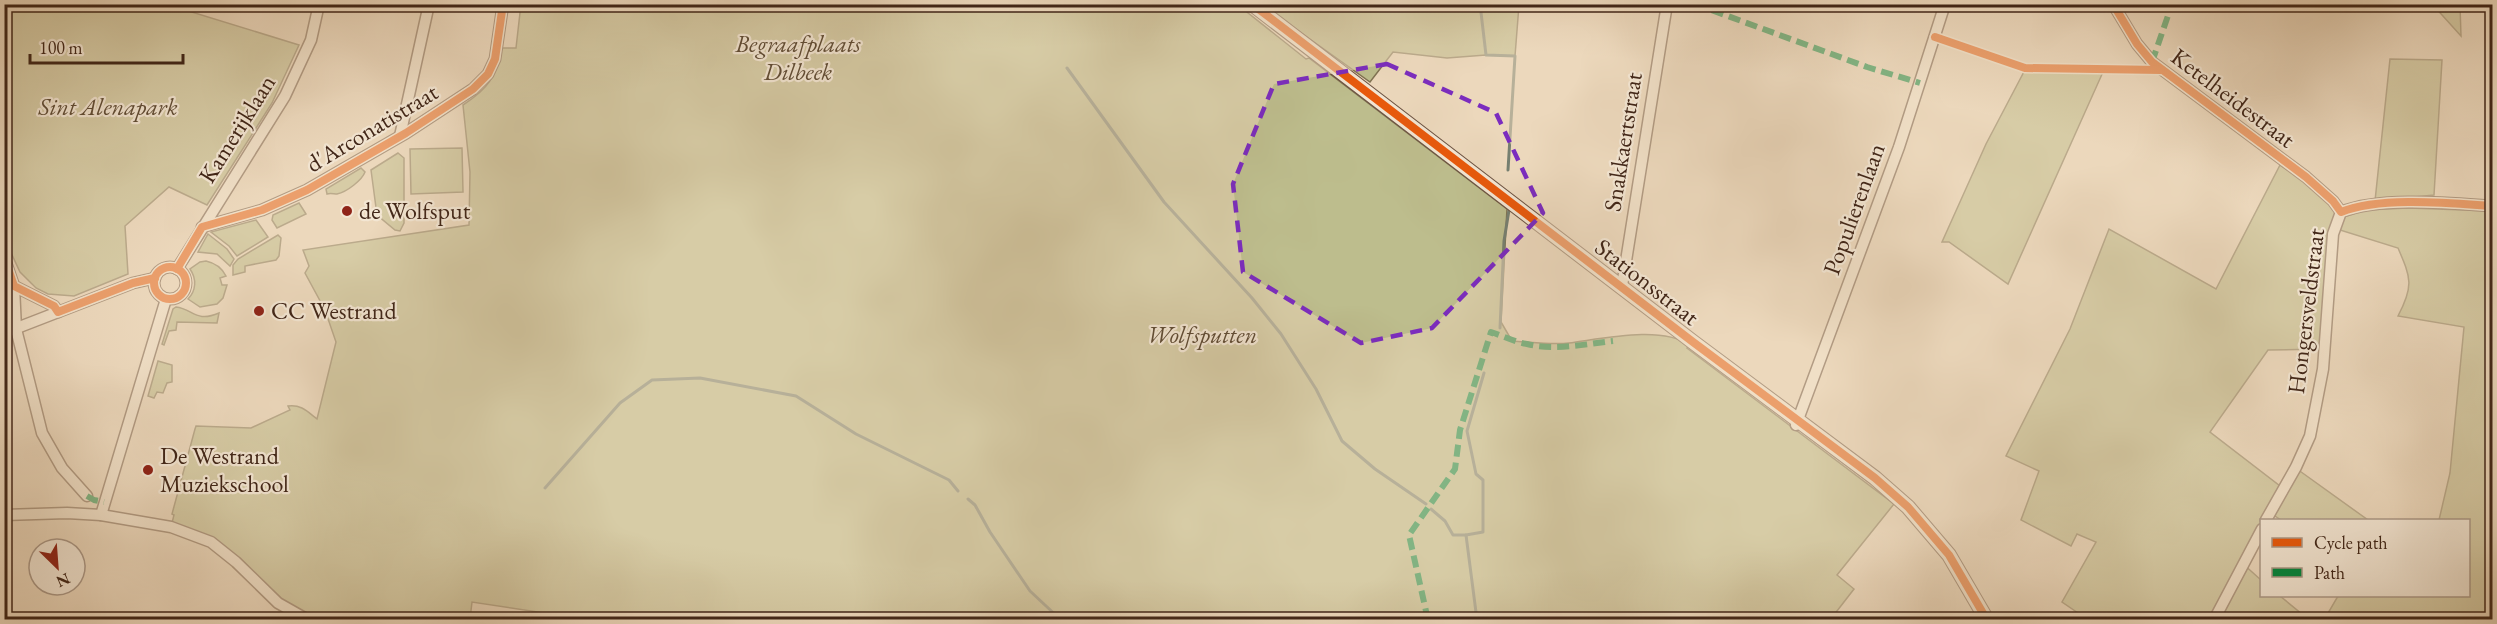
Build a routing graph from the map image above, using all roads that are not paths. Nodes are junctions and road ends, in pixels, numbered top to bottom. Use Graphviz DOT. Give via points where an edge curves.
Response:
graph roads {
  1 [pos="319,4"];
  2 [pos="429,4"];
  3 [pos="503,4"];
  4 [pos="1252,4"];
  5 [pos="1667,4"];
  6 [pos="1945,4"];
  7 [pos="2113,4"];
  8 [pos="400,136"];
  9 [pos="2493,206"];
  10 [pos="2341,212"];
  11 [pos="202,227"];
  12 [pos="4,256"];
  13 [pos="177,268"];
  14 [pos="155,278"];
  15 [pos="1622,285"];
  16 [pos="14,286"];
  17 [pos="166,299"];
  18 [pos="58,312"];
  19 [pos="16,328"];
  20 [pos="4,333"];
  21 [pos="1797,423"];
  22 [pos="87,496"];
  23 [pos="4,515"];
  24 [pos="101,515"];
  25 [pos="2267,519"];
  26 [pos="2260,533"];
  27 [pos="308,620"];
  28 [pos="1987,620"];
  29 [pos="2214,620"];
  1 -- 11 [label="street, Kamerijklaan" via="311,39 285,96"];
  2 -- 8 [label="street"];
  3 -- 8 [label="street, d'Arconatistraat" via="495,59 485,78 467,94"];
  4 -- 15 [label="street, Stationsstraat"];
  5 -- 15 [label="street, Snakkaertstraat"];
  6 -- 21 [label="street, Populierenlaan" via="1899,147"];
  7 -- 10 [label="street, Ketelheidestraat" via="2152,62 2306,177"];
  8 -- 11 [label="street, d'Arconatistraat" via="286,201"];
  9 -- 10 [label="street, Hongersveldstraat" via="2409,203 2367,205"];
  10 -- 25 [label="street, Hongersveldstraat" via="2333,234 2323,369 2310,436"];
  11 -- 13 [label="street, Kamerijklaan"];
  12 -- 16 [label="street"];
  13 -- 14 [label="street" via="164,268"];
  13 -- 17 [label="street" via="186,279 185,291"];
  14 -- 17 [label="street" via="157,291"];
  14 -- 18 [label="street"];
  15 -- 21 [label="street, Stationsstraat"];
  16 -- 18 [label="street" via="54,306"];
  16 -- 19 [label="street"];
  17 -- 24 [label="street"];
  18 -- 19 [label="street"];
  19 -- 20 [label="street"];
  19 -- 22 [label="street" via="42,433 62,468"];
  21 -- 28 [label="street, Stationsstraat" via="1875,478 1916,515 1949,555"];
  23 -- 24 [label="street"];
  24 -- 27 [label="street" via="171,527 211,542 278,603"];
  26 -- 29 [label="street"];
}
